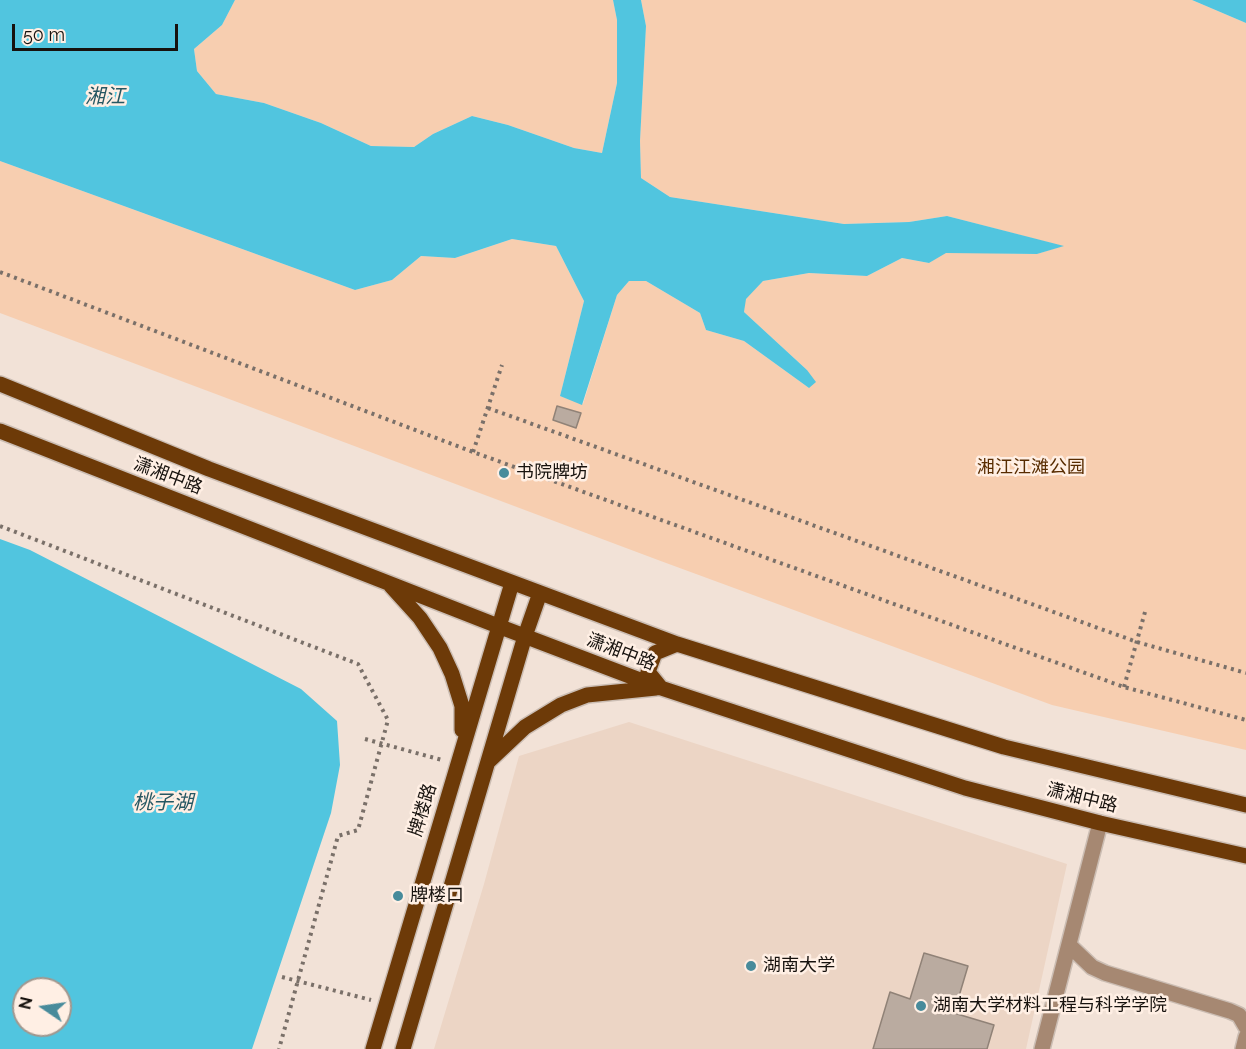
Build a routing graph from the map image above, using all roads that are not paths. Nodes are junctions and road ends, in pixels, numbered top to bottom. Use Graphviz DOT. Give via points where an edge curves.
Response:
graph roads {
  1 [pos="0,384"];
  2 [pos="0,431"];
  3 [pos="387,582"];
  4 [pos="512,583"];
  5 [pos="540,593"];
  6 [pos="498,626"];
  7 [pos="525,636"];
  8 [pos="677,644"];
  9 [pos="661,688"];
  10 [pos="460,757"];
  11 [pos="489,760"];
  12 [pos="1246,805"];
  13 [pos="1100,823"];
  14 [pos="1246,856"];
  15 [pos="1069,945"];
  16 [pos="1246,1027"];
  17 [pos="1246,1037"];
  18 [pos="373,1049"];
  19 [pos="403,1049"];
  20 [pos="1042,1049"];
  21 [pos="1243,1049"];
  1 -- 4 [label="main road, 潇湘中路" via="182,459"];
  2 -- 3 [label="main road, 潇湘中路"];
  3 -- 6 [label="main road, 潇湘中路"];
  3 -- 10 [label="main road" via="420,618 452,674 462,706"];
  4 -- 5 [label="main road, 潇湘中路"];
  4 -- 6 [label="main road, 牌楼路"];
  5 -- 7 [label="main road"];
  5 -- 8 [label="main road, 潇湘中路"];
  6 -- 7 [label="main road, 潇湘中路"];
  6 -- 10 [label="main road, 牌楼路"];
  7 -- 9 [label="main road, 潇湘中路"];
  7 -- 11 [label="main road"];
  8 -- 9 [label="main road" via="655,653 648,672"];
  8 -- 12 [label="main road, 潇湘中路" via="1004,747"];
  9 -- 11 [label="main road" via="587,695 561,705 525,727"];
  9 -- 13 [label="main road, 潇湘中路" via="964,788"];
  10 -- 18 [label="main road, 牌楼路"];
  11 -- 19 [label="main road"];
  13 -- 14 [label="main road, 潇湘中路"];
  13 -- 15 [label="street"];
  15 -- 16 [label="street" via="1092,967 1230,1011 1239,1015"];
  15 -- 20 [label="street"];
  17 -- 21 [label="street"];
}
